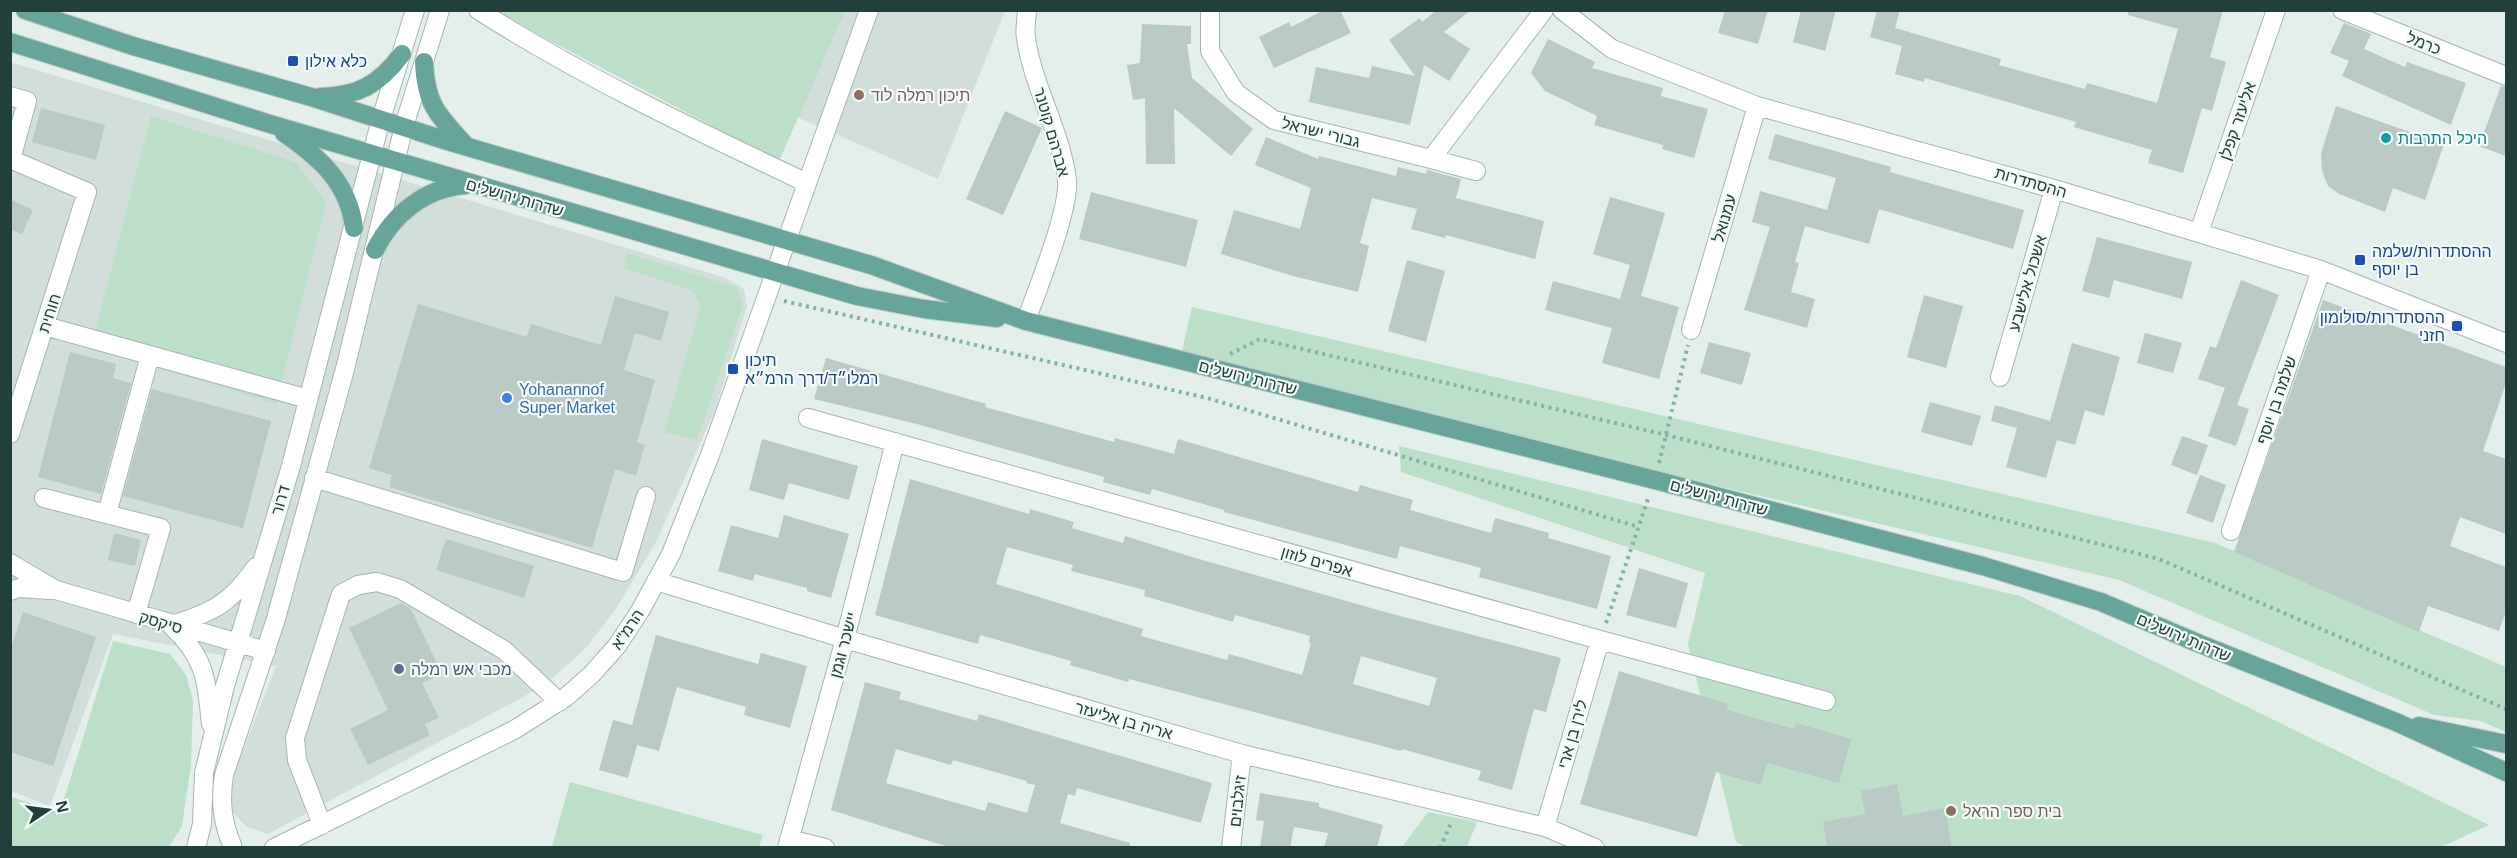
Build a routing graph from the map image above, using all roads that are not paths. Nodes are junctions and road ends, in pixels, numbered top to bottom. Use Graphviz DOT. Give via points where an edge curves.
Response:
graph roads {
  1 [pos="25,10"];
  2 [pos="415,10"];
  3 [pos="440,10"];
  4 [pos="478,10"];
  5 [pos="869,10"];
  6 [pos="1027,10"];
  7 [pos="1210,10"];
  8 [pos="1544,10"];
  9 [pos="1562,10"];
  10 [pos="2276,10"];
  11 [pos="2342,10"];
  12 [pos="10,42"];
  13 [pos="402,54"];
  14 [pos="424,62"];
  15 [pos="2506,76"];
  16 [pos="10,96"];
  17 [pos="311,97"];
  18 [pos="1757,106"];
  19 [pos="381,119"];
  20 [pos="270,124"];
  21 [pos="404,126"];
  22 [pos="468,147"];
  23 [pos="372,153"];
  24 [pos="11,159"];
  25 [pos="1431,159"];
  26 [pos="396,161"];
  27 [pos="1476,171"];
  28 [pos="807,183"];
  29 [pos="473,185"];
  30 [pos="2054,189"];
  31 [pos="354,228"];
  32 [pos="2199,232"];
  33 [pos="786,240"];
  34 [pos="375,250"];
  35 [pos="2321,270"];
  36 [pos="775,272"];
  37 [pos="1026,321"];
  38 [pos="45,326"];
  39 [pos="1691,330"];
  40 [pos="2506,343"];
  41 [pos="150,355"];
  42 [pos="2000,377"];
  43 [pos="308,399"];
  44 [pos="808,418"];
  45 [pos="10,434"];
  46 [pos="895,442"];
  47 [pos="314,478"];
  48 [pos="646,496"];
  49 [pos="44,498"];
  50 [pos="107,514"];
  51 [pos="2231,531"];
  52 [pos="265,554"];
  53 [pos="10,563"];
  54 [pos="656,581"];
  55 [pos="56,590"];
  56 [pos="10,591"];
  57 [pos="136,614"];
  58 [pos="171,625"];
  59 [pos="845,639"];
  60 [pos="1600,640"];
  61 [pos="238,644"];
  62 [pos="266,651"];
  63 [pos="1826,701"];
  64 [pos="559,702"];
  65 [pos="2396,722"];
  66 [pos="213,735"];
  67 [pos="2506,744"];
  68 [pos="1242,754"];
  69 [pos="2506,772"];
  70 [pos="322,825"];
  71 [pos="1545,827"];
  72 [pos="788,843"];
  73 [pos="234,846"];
  74 [pos="197,848"];
  75 [pos="274,848"];
  76 [pos="825,848"];
  77 [pos="1232,848"];
  78 [pos="1595,848"];
  1 -- 17 [label="main road, שדרות ירושלים" via="133,46"];
  2 -- 13 [label="street, דרור"];
  3 -- 14 [label="street, דרור"];
  4 -- 28 [label="street" via="648,108"];
  5 -- 28 [label="street, הרמ\"א"];
  6 -- 37 [label="street, אברהם קוטנר" via="1025,37 1067,182 1062,215"];
  7 -- 25 [label="street, גבורי ישראל" via="1210,51 1236,93 1274,120"];
  8 -- 25 [label="street"];
  9 -- 18 [label="street, ההסתדרות" via="1612,49"];
  10 -- 32 [label="street, אליעזר קפלן"];
  11 -- 15 [label="street, כרמל"];
  12 -- 20 [label="main road, שדרות ירושלים"];
  13 -- 17 [label="main road" via="382,79 372,85 338,95"];
  13 -- 19 [label="street, דרור"];
  14 -- 21 [label="street, דרור"];
  14 -- 22 [label="main road" via="430,100"];
  16 -- 24 [label="street" via="27,101"];
  17 -- 19 [label="main road, שדרות ירושלים"];
  18 -- 30 [label="street, ההסתדרות"];
  18 -- 39 [label="street, עמנואל"];
  19 -- 21 [label="main road, שדרות ירושלים"];
  19 -- 23 [label="street, דרור"];
  20 -- 23 [label="main road, שדרות ירושלים"];
  20 -- 31 [label="main road" via="304,147 335,177 347,200"];
  21 -- 22 [label="main road, שדרות ירושלים"];
  21 -- 26 [label="street, דרור"];
  22 -- 33 [label="main road, שדרות ירושלים"];
  23 -- 26 [label="main road, שדרות ירושלים"];
  23 -- 31 [label="street, דרור"];
  24 -- 38 [label="street, חוחית" via="87,192"];
  25 -- 27 [label="street, גבורי ישראל"];
  26 -- 29 [label="main road, שדרות ירושלים"];
  26 -- 34 [label="street, דרור"];
  28 -- 33 [label="street, הרמ\"א"];
  29 -- 34 [label="main road" via="443,189 420,199 394,221"];
  29 -- 36 [label="main road, שדרות ירושלים"];
  30 -- 32 [label="street, ההסתדרות"];
  30 -- 42 [label="street, אשכול אלישבע"];
  31 -- 43 [label="street, דרור"];
  32 -- 35 [label="street, ההסתדרות"];
  33 -- 36 [label="street, הרמ\"א"];
  33 -- 37 [label="main road, שדרות ירושלים" via="871,265"];
  34 -- 47 [label="street, דרור"];
  35 -- 40 [label="street, ההסתדרות"];
  35 -- 51 [label="street, שלמה בן יוסף"];
  36 -- 37 [label="main road, שדרות ירושלים" via="893,304"];
  36 -- 54 [label="street, הרמ\"א" via="710,455 671,554"];
  37 -- 65 [label="main road, שדרות ירושלים" via="1983,566 2101,602"];
  38 -- 41 [label="street"];
  38 -- 45 [label="street, חוחית"];
  41 -- 43 [label="street"];
  41 -- 50 [label="street"];
  43 -- 52 [label="street, דרור"];
  44 -- 46 [label="street, אפרים לוזון"];
  46 -- 59 [label="street, יישכר וגמן"];
  46 -- 60 [label="street, אפרים לוזון"];
  47 -- 48 [label="street" via="623,572"];
  47 -- 62 [label="street, דרור"];
  49 -- 50 [label="street"];
  50 -- 57 [label="street" via="161,528"];
  52 -- 58 [label="street" via="219,607"];
  52 -- 61 [label="street, דרור"];
  53 -- 55 [label="street, סיקסק"];
  54 -- 59 [label="street, אריה בן אליעזר"];
  54 -- 64 [label="street, הרמ\"א" via="617,646"];
  55 -- 56 [label="street, סיקסק"];
  55 -- 57 [label="street, סיקסק"];
  57 -- 58 [label="street, סיקסק"];
  58 -- 61 [label="street, סיקסק"];
  58 -- 66 [label="street" via="200,660"];
  59 -- 68 [label="street, אריה בן אליעזר"];
  59 -- 72 [label="street, יישכר וגמן"];
  60 -- 63 [label="street, אפרים לוזון"];
  60 -- 71 [label="street, לירן בן ארי"];
  61 -- 62 [label="street, סיקסק"];
  61 -- 66 [label="street, דרור"];
  62 -- 73 [label="street, דרור" via="224,775 220,799 226,832"];
  64 -- 70 [label="street, הרמ\"א" via="514,730"];
  64 -- 70 [label="street" via="504,651 400,589 377,582 358,585 341,594 295,738 297,760"];
  65 -- 67 [label="main road, שדרות ירושלים"];
  65 -- 69 [label="main road, שדרות ירושלים"];
  66 -- 74 [label="street, דרור" via="204,773"];
  68 -- 71 [label="street, אריה בן אליעזר"];
  68 -- 77 [label="street, זיגלבוים"];
  70 -- 75 [label="street, הרמ\"א"];
  71 -- 78 [label="street, אריה בן אליעזר"];
  72 -- 76 [label="street"];
  73 -- 74 [label="street" via="212,841"];
}
